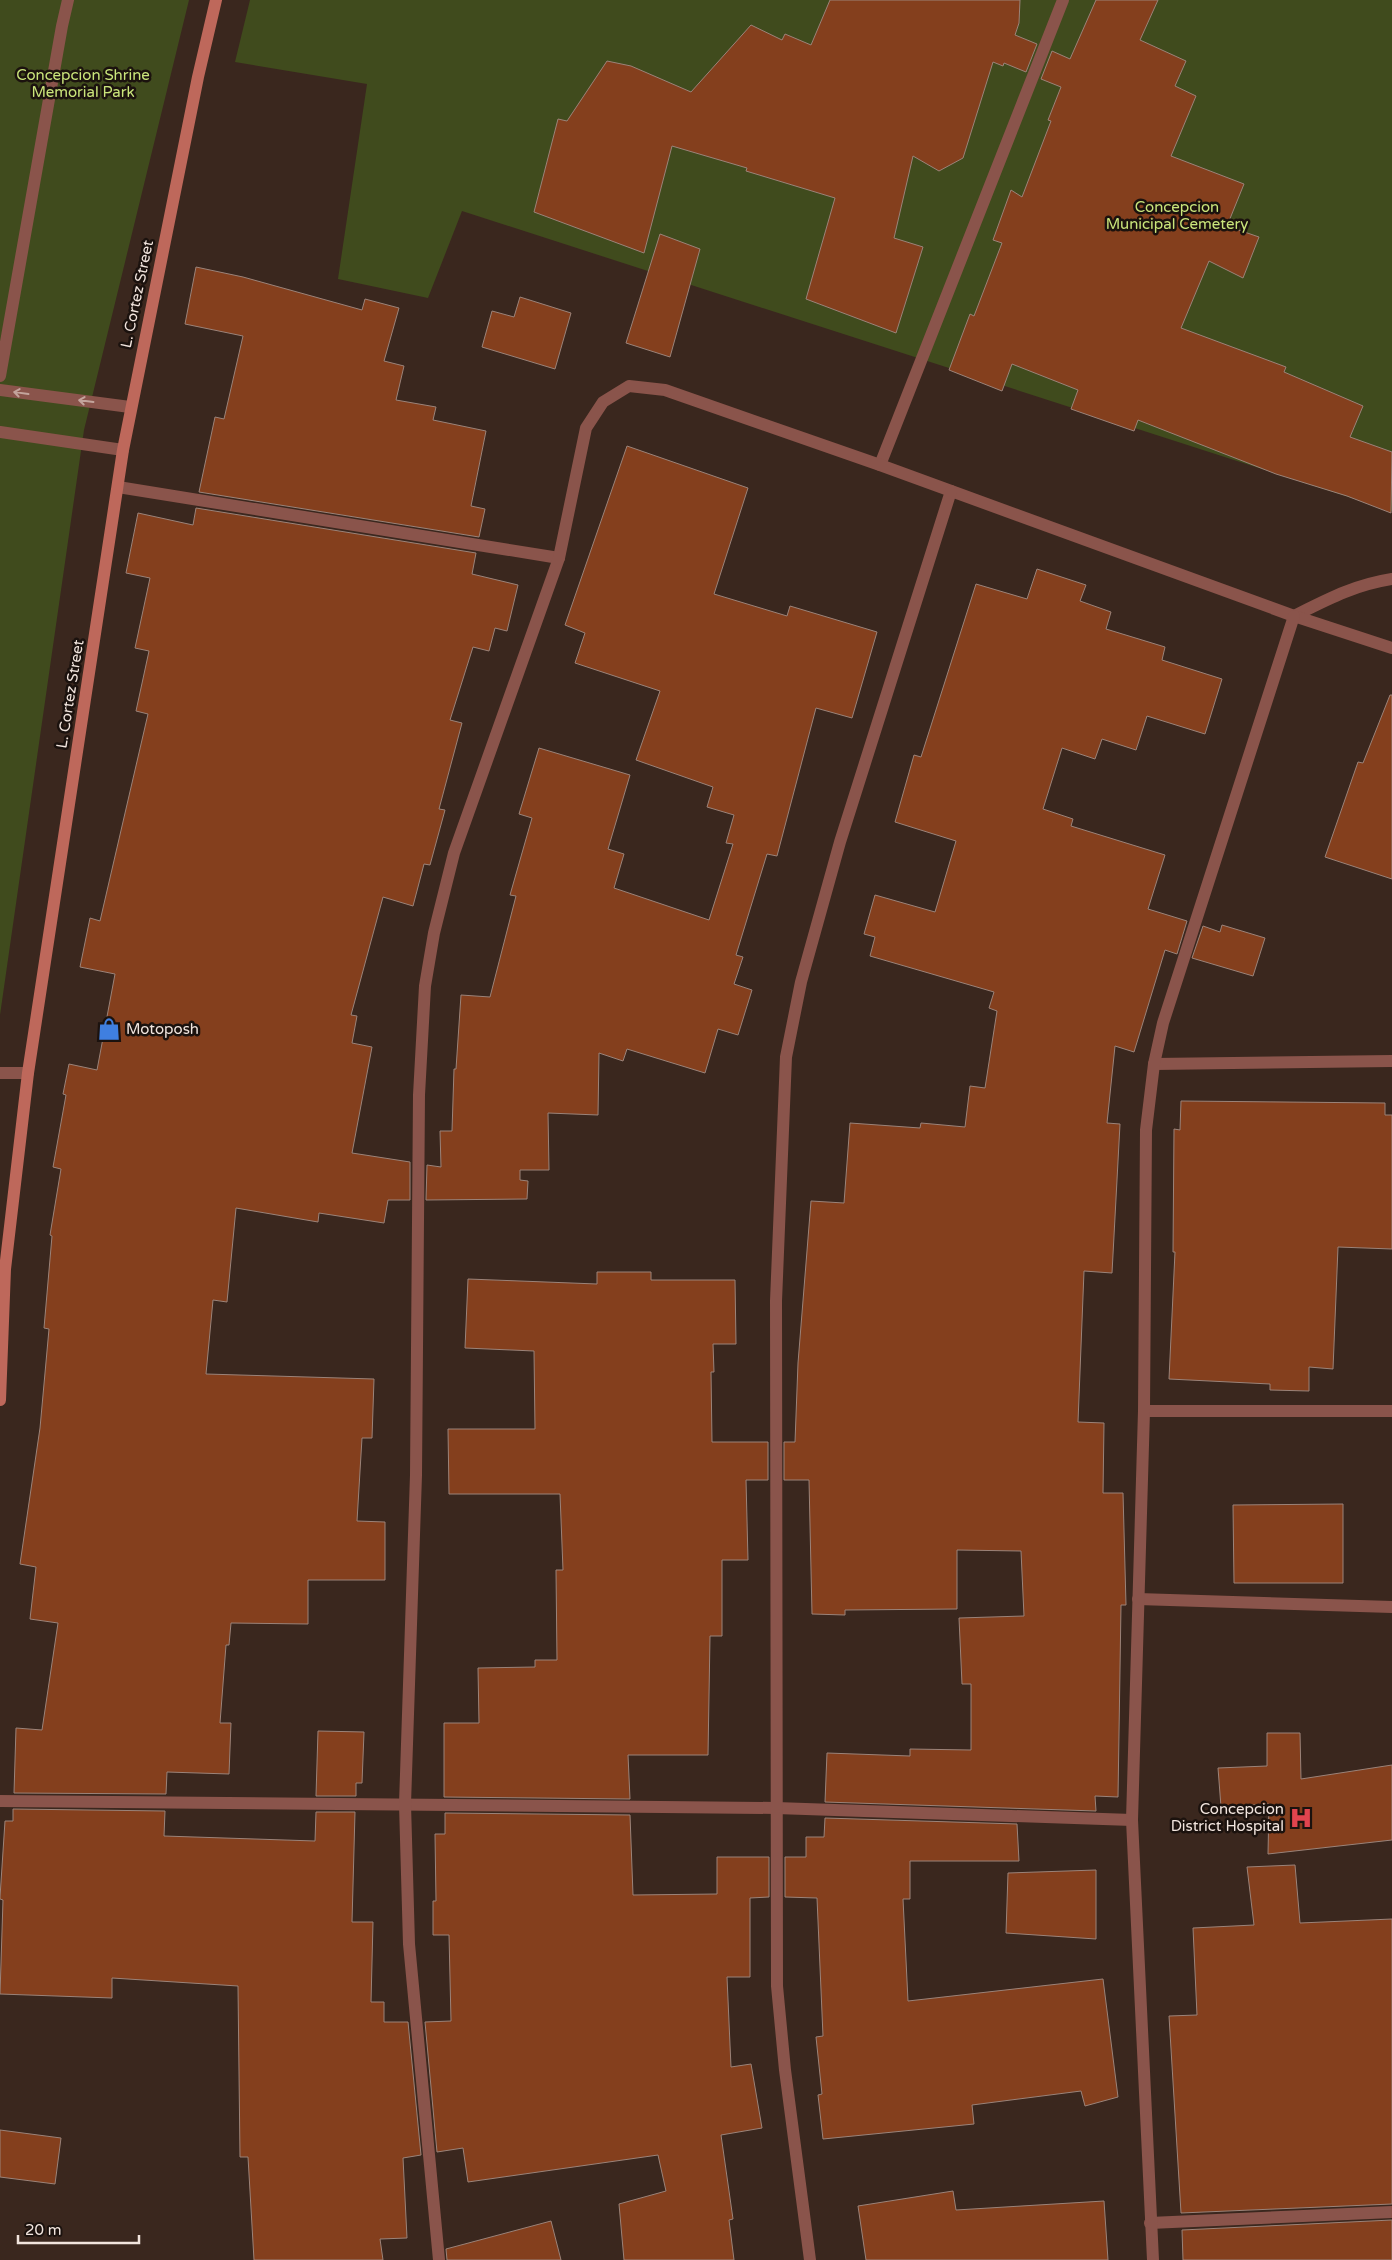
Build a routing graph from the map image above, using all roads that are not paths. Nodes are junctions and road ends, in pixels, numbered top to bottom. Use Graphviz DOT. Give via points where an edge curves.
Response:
graph roads {
  1 [pos="68,0"];
  2 [pos="216,0"];
  3 [pos="1063,0"];
  4 [pos="0,376"];
  5 [pos="0,390"];
  6 [pos="130,407"];
  7 [pos="0,432"];
  8 [pos="123,450"];
  9 [pos="880,465"];
  10 [pos="118,487"];
  11 [pos="952,491"];
  12 [pos="559,558"];
  13 [pos="1392,579"];
  14 [pos="1294,616"];
  15 [pos="1392,648"];
  16 [pos="1392,1061"];
  17 [pos="1154,1064"];
  18 [pos="0,1073"];
  19 [pos="28,1073"];
  20 [pos="5,1238"];
  21 [pos="3,1269"];
  22 [pos="0,1400"];
  23 [pos="1144,1411"];
  24 [pos="1392,1411"];
  25 [pos="1138,1599"];
  26 [pos="1392,1607"];
  27 [pos="0,1801"];
  28 [pos="405,1804"];
  29 [pos="776,1808"];
  30 [pos="1132,1820"];
  31 [pos="1392,2212"];
  32 [pos="1150,2223"];
  33 [pos="439,2260"];
  34 [pos="810,2260"];
  35 [pos="1153,2260"];
  1 -- 4 [label="street"];
  2 -- 6 [label="main road, L. Cortez Street"];
  3 -- 9 [label="street"];
  6 -- 5 [label="street, one-way"];
  6 -- 8 [label="main road, L. Cortez Street"];
  7 -- 8 [label="street"];
  8 -- 10 [label="main road, L. Cortez Street"];
  9 -- 11 [label="street"];
  9 -- 12 [label="street" via="665,390 629,386 603,402 586,428"];
  10 -- 12 [label="street"];
  10 -- 19 [label="main road, L. Cortez Street"];
  11 -- 14 [label="street"];
  11 -- 29 [label="street" via="840,842 801,982 786,1058 776,1301"];
  12 -- 28 [label="street" via="454,853 424,986 419,1094 416,1475"];
  13 -- 14 [label="street" via="1366,583 1341,592"];
  14 -- 15 [label="street"];
  14 -- 17 [label="street" via="1162,1023"];
  16 -- 17 [label="street"];
  17 -- 23 [label="street" via="1146,1130"];
  18 -- 19 [label="street"];
  19 -- 20 [label="main road, L. Cortez Street"];
  20 -- 21 [label="main road, L. Cortez Street"];
  21 -- 22 [label="main road, L. Cortez Street"];
  23 -- 24 [label="street"];
  23 -- 25 [label="street"];
  25 -- 26 [label="street"];
  25 -- 30 [label="street"];
  27 -- 28 [label="street"];
  28 -- 29 [label="street"];
  28 -- 33 [label="street" via="408,1944"];
  29 -- 30 [label="street"];
  29 -- 34 [label="street" via="777,1986"];
  30 -- 32 [label="street"];
  31 -- 32 [label="street"];
  32 -- 35 [label="street"];
}
